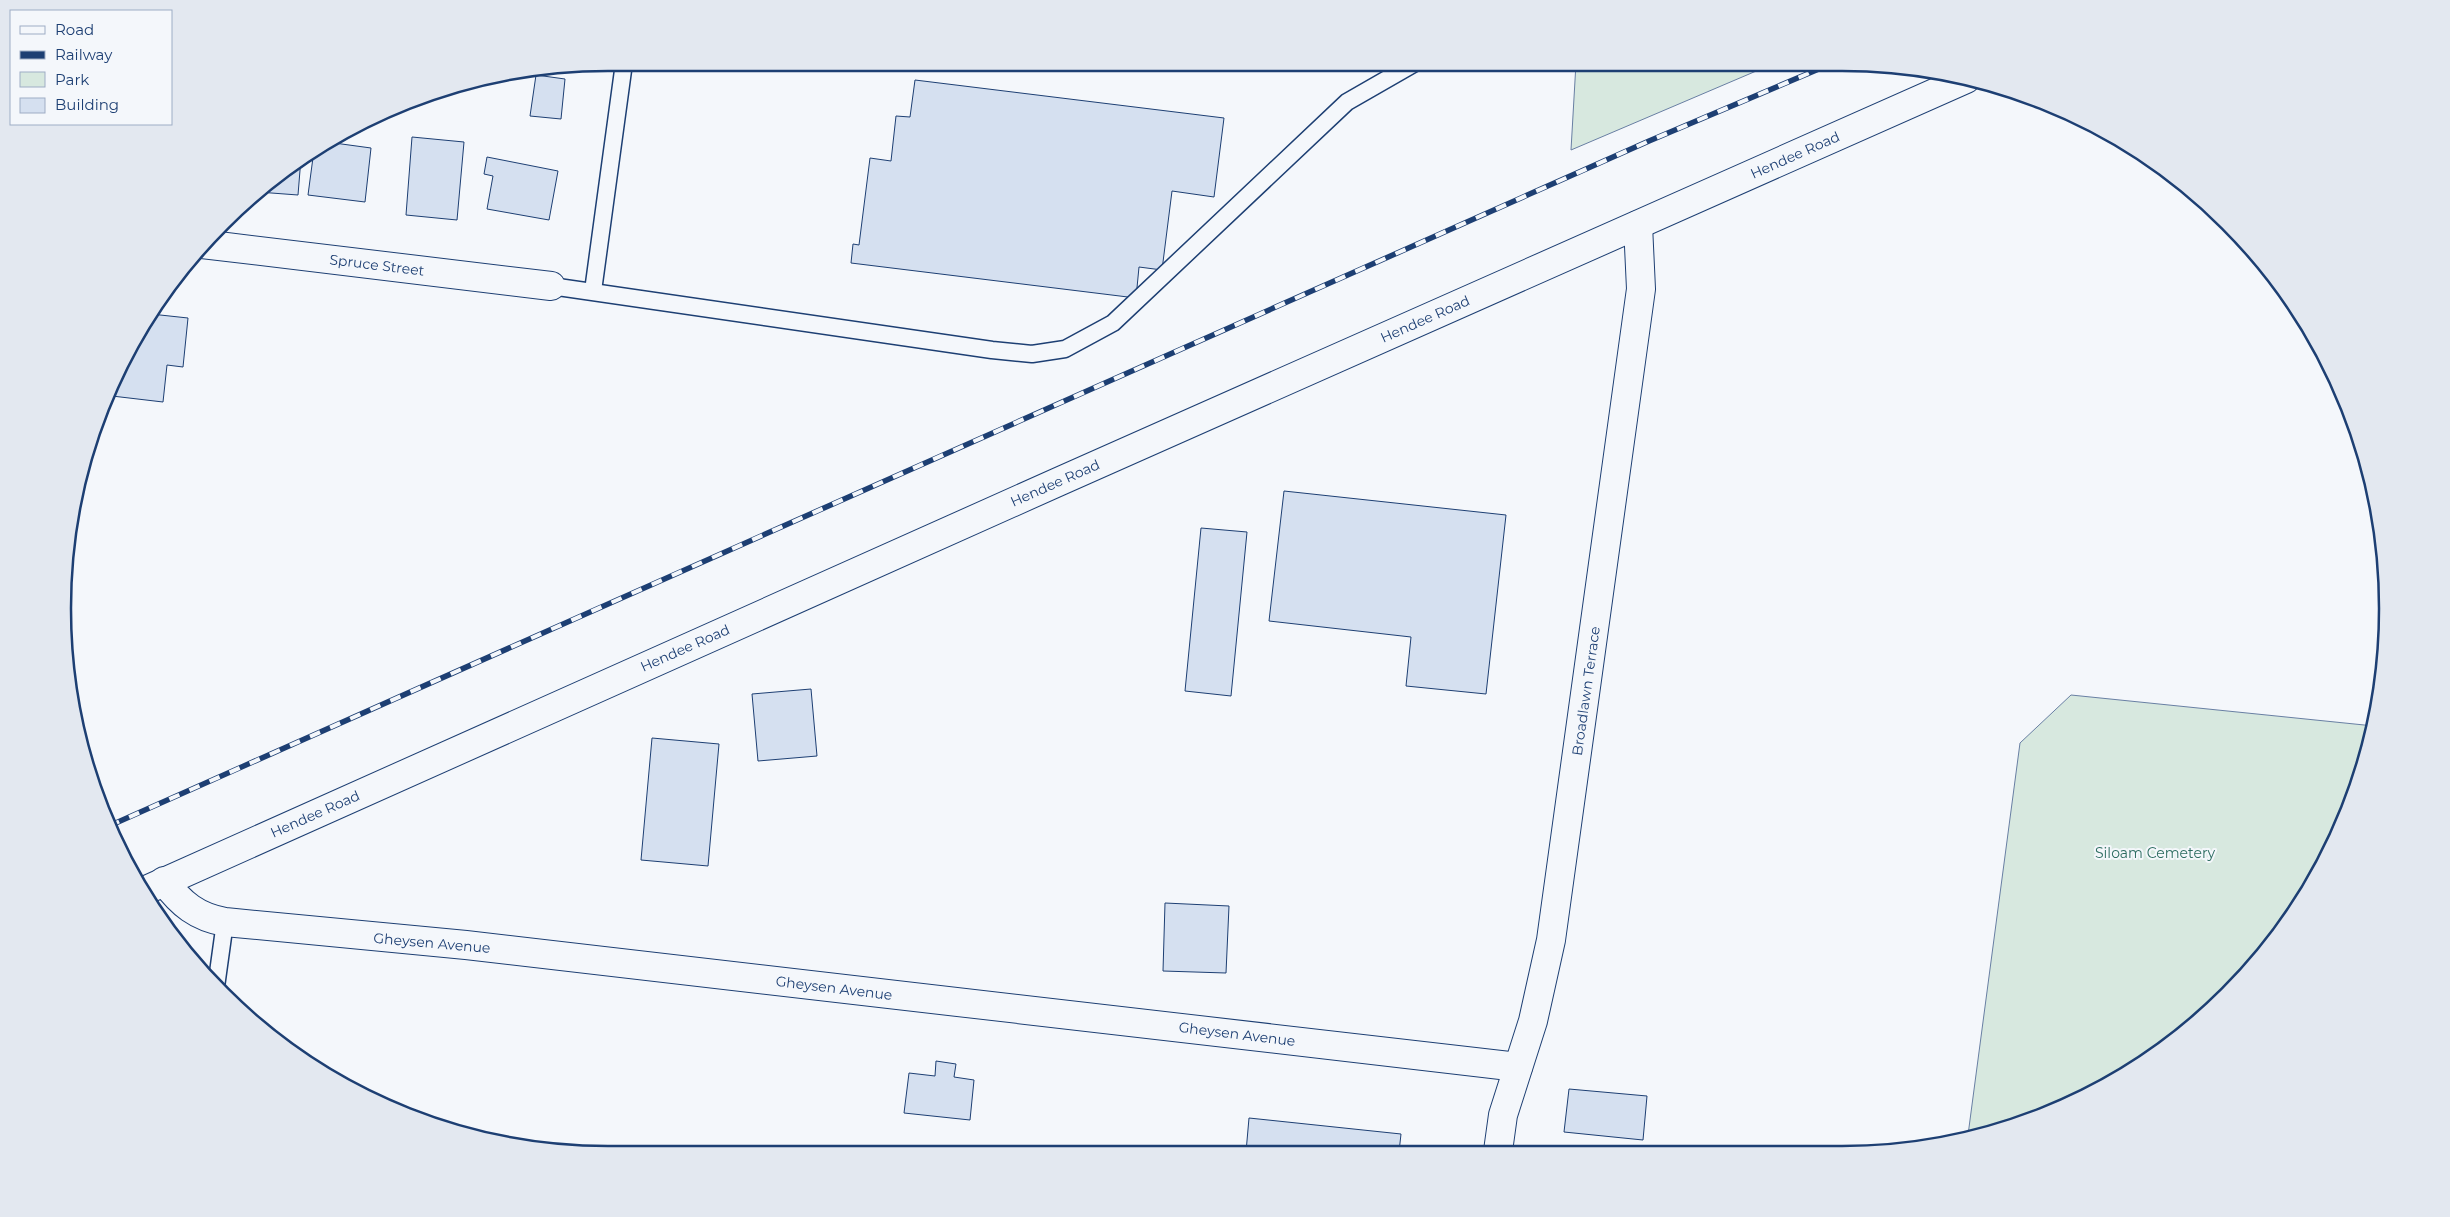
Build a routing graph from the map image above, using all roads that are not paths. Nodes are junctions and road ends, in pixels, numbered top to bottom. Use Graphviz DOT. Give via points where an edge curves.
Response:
graph roads {
  1 [pos="623,71"];
  2 [pos="1400,71"];
  3 [pos="1953,84"];
  4 [pos="1638,224"];
  5 [pos="213,245"];
  6 [pos="551,286"];
  7 [pos="593,291"];
  8 [pos="154,886"];
  9 [pos="225,922"];
  10 [pos="218,976"];
  11 [pos="1518,1067"];
  12 [pos="1499,1146"];
  1 -- 7 [label="lane"];
  2 -- 7 [label="lane" via="1347,102 1113,323 1065,349 1032,354 1000,351"];
  3 -- 4 [label="street, Hendee Road"];
  4 -- 8 [label="street, Hendee Road"];
  4 -- 11 [label="street, Broadlawn Terrace" via="1642,289 1551,940 1533,1021"];
  5 -- 6 [label="street, Spruce Street"];
  6 -- 7 [label="lane"];
  8 -- 9 [label="street, Gheysen Avenue" via="193,910"];
  9 -- 10 [label="lane"];
  9 -- 11 [label="street, Gheysen Avenue" via="466,945"];
  11 -- 12 [label="street, Broadlawn Terrace" via="1503,1115"];
}
